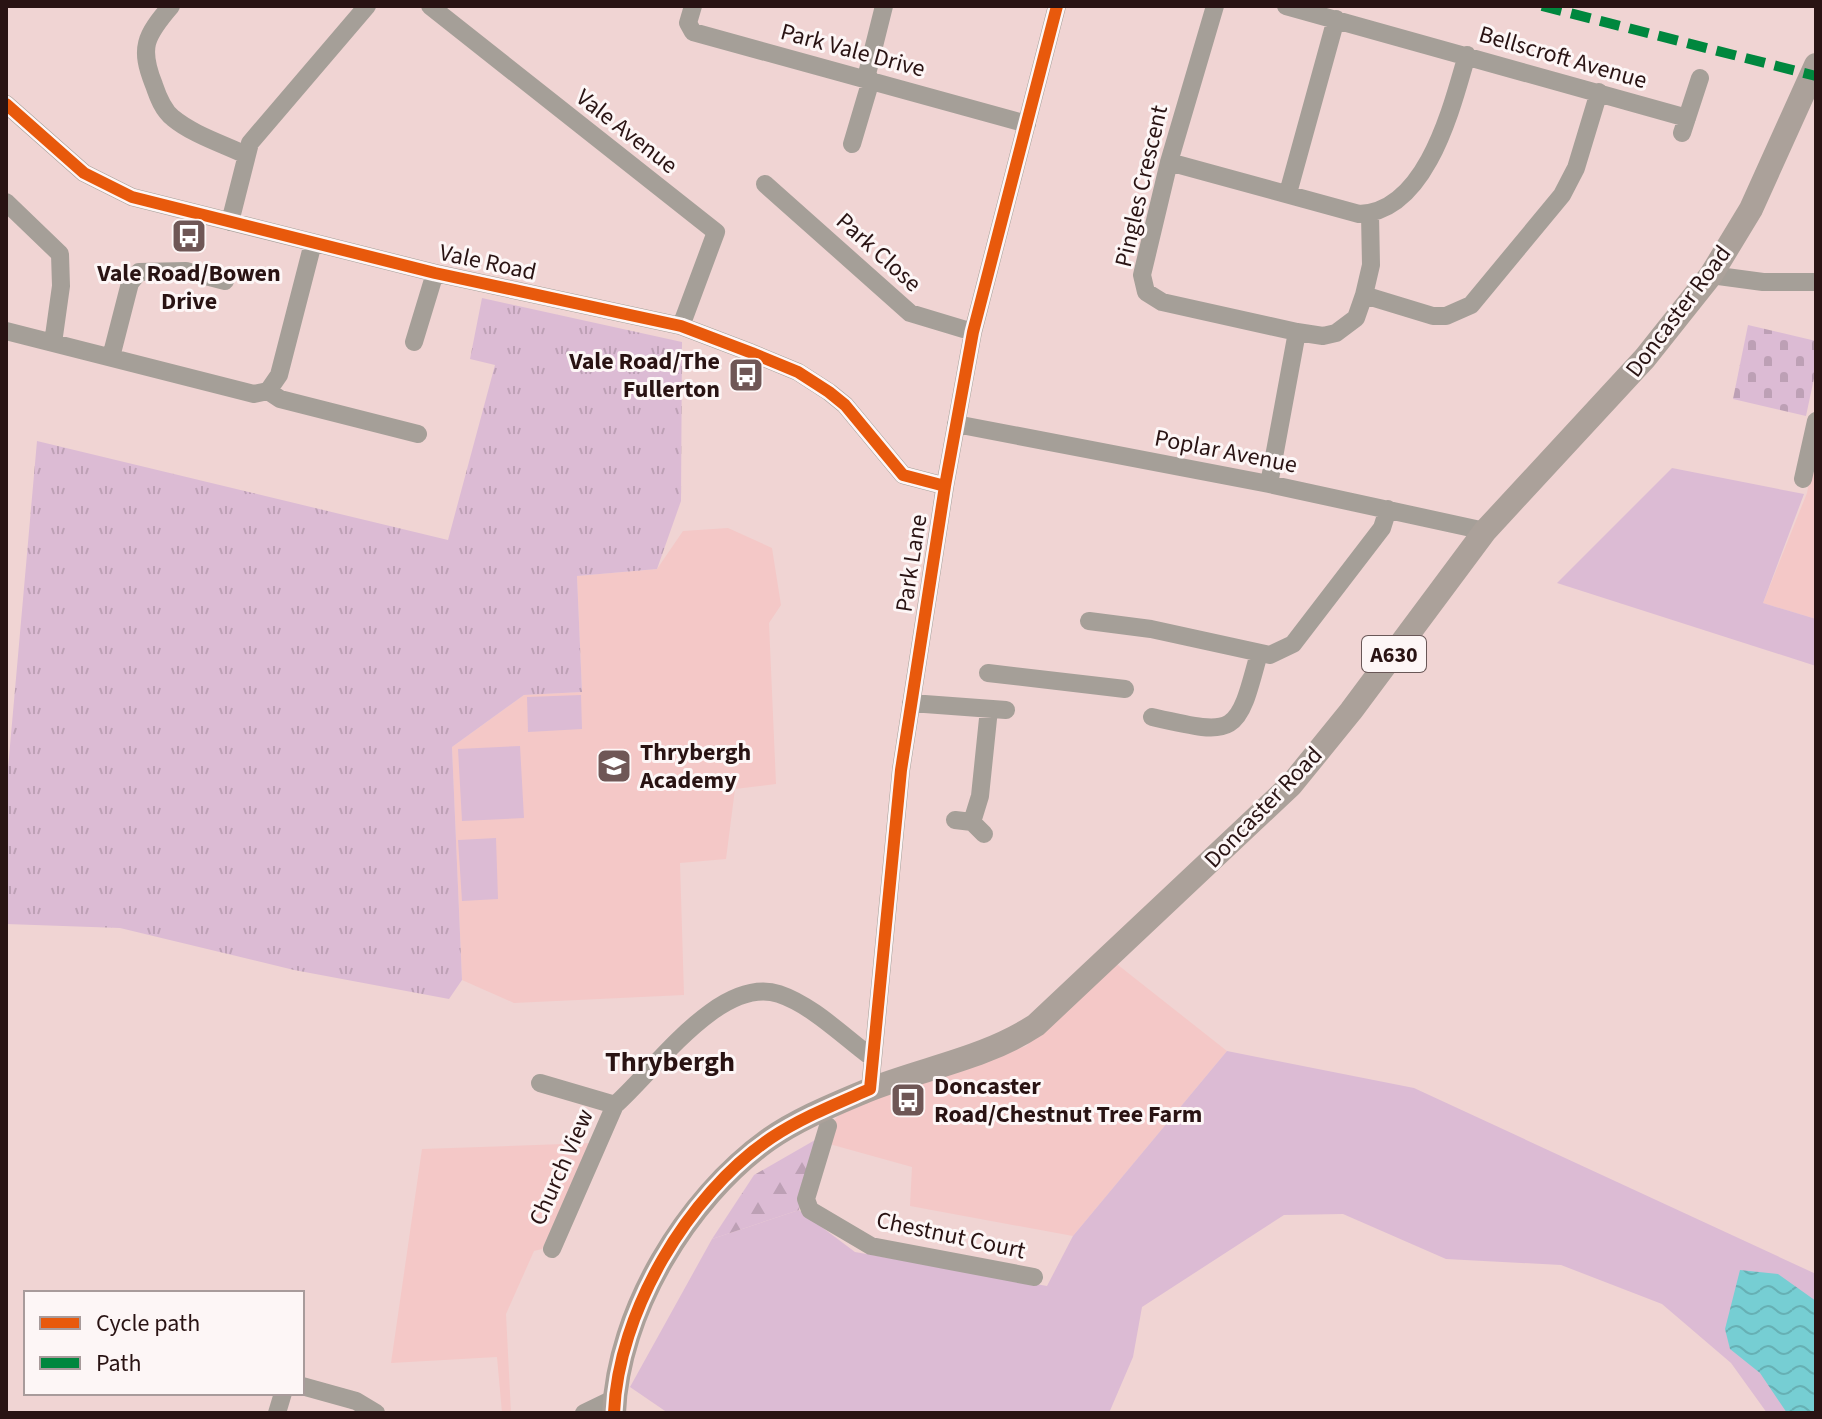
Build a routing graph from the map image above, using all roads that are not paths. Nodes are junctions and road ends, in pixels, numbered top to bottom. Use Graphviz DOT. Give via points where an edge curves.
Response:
graph roads {
  1 [pos="171,6"];
  2 [pos="367,6"];
  3 [pos="430,6"];
  4 [pos="693,6"];
  5 [pos="884,6"];
  6 [pos="1057,6"];
  7 [pos="1215,6"];
  8 [pos="1286,6"];
  9 [pos="1336,19"];
  10 [pos="1467,55"];
  11 [pos="1816,65"];
  12 [pos="1700,78"];
  13 [pos="868,79"];
  14 [pos="1599,92"];
  15 [pos="6,104"];
  16 [pos="1027,124"];
  17 [pos="852,144"];
  18 [pos="246,155"];
  19 [pos="1169,162"];
  20 [pos="765,184"];
  21 [pos="1288,193"];
  22 [pos="6,202"];
  23 [pos="1370,214"];
  24 [pos="230,222"];
  25 [pos="313,243"];
  26 [pos="435,273"];
  27 [pos="1711,275"];
  28 [pos="225,281"];
  29 [pos="1816,282"];
  30 [pos="1364,295"];
  31 [pos="681,326"];
  32 [pos="973,332"];
  33 [pos="1297,332"];
  34 [pos="8,337"];
  35 [pos="414,342"];
  36 [pos="53,343"];
  37 [pos="111,357"];
  38 [pos="268,391"];
  39 [pos="1816,421"];
  40 [pos="956,424"];
  41 [pos="418,434"];
  42 [pos="1803,479"];
  43 [pos="1269,484"];
  44 [pos="945,486"];
  45 [pos="1388,509"];
  46 [pos="1485,531"];
  47 [pos="1089,621"];
  48 [pos="1259,653"];
  49 [pos="1125,689"];
  50 [pos="911,703"];
  51 [pos="998,710"];
  52 [pos="1152,717"];
  53 [pos="970,826"];
  54 [pos="870,1056"];
  55 [pos="540,1083"];
  56 [pos="870,1089"];
  57 [pos="615,1105"];
  58 [pos="828,1126"];
  59 [pos="552,1249"];
  60 [pos="1034,1277"];
  61 [pos="304,1387"];
  62 [pos="615,1406"];
  63 [pos="376,1413"];
  64 [pos="584,1413"];
  1 -- 18 [label="street" via="155,24 145,51 158,97 173,119"];
  2 -- 18 [label="street" via="258,131"];
  3 -- 31 [label="street, Vale Avenue" via="716,232"];
  4 -- 13 [label="street, Park Vale Drive" via="688,23 693,32"];
  5 -- 13 [label="street"];
  6 -- 16 [label="street, Park Lane"];
  7 -- 19 [label="street, Pingles Crescent"];
  8 -- 9 [label="street, Bellscroft Avenue"];
  9 -- 10 [label="street, Bellscroft Avenue"];
  9 -- 21 [label="street"];
  10 -- 14 [label="street, Bellscroft Avenue"];
  10 -- 23 [label="street" via="1444,133 1429,158 1395,203"];
  11 -- 27 [label="main road, Doncaster Road / A630" via="1751,209"];
  12 -- 14 [label="street, Bellscroft Avenue" via="1685,126"];
  13 -- 16 [label="street, Park Vale Drive"];
  13 -- 17 [label="street"];
  14 -- 30 [label="street" via="1576,168 1562,195 1471,305 1433,316"];
  15 -- 24 [label="street, Vale Road" via="106,186"];
  16 -- 32 [label="street, Park Lane"];
  18 -- 24 [label="street"];
  19 -- 21 [label="street"];
  19 -- 33 [label="street, Pingles Crescent" via="1142,275 1146,292 1162,302"];
  20 -- 32 [label="street, Park Close" via="910,313"];
  21 -- 23 [label="street"];
  22 -- 36 [label="street" via="60,254"];
  23 -- 30 [label="street, Pingles Crescent" via="1371,265"];
  24 -- 25 [label="street, Vale Road"];
  25 -- 26 [label="street, Vale Road"];
  25 -- 38 [label="street" via="279,375"];
  26 -- 31 [label="street, Vale Road"];
  26 -- 35 [label="street"];
  27 -- 29 [label="street"];
  27 -- 46 [label="main road, Doncaster Road / A630" via="1600,410"];
  28 -- 37 [label="street" via="186,271 139,272 130,283"];
  30 -- 33 [label="street, Pingles Crescent" via="1356,318 1336,333"];
  31 -- 44 [label="street, Vale Road" via="813,380 845,405 903,475"];
  32 -- 40 [label="street, Park Lane"];
  33 -- 43 [label="street"];
  34 -- 36 [label="street"];
  36 -- 37 [label="street"];
  37 -- 38 [label="street" via="254,394"];
  38 -- 41 [label="street" via="280,399"];
  39 -- 42 [label="street"];
  40 -- 43 [label="street, Poplar Avenue"];
  40 -- 44 [label="street, Park Lane"];
  43 -- 45 [label="street, Poplar Avenue"];
  44 -- 50 [label="street, Park Lane"];
  45 -- 46 [label="street, Poplar Avenue"];
  45 -- 48 [label="street" via="1382,528 1293,644 1278,653"];
  46 -- 56 [label="main road, Doncaster Road / A630" via="1291,785 1060,1004 1011,1041"];
  47 -- 48 [label="street"];
  48 -- 52 [label="street" via="1245,708 1232,724 1206,729"];
  49 -- 51 [label="street" via="995,674"];
  50 -- 51 [label="street"];
  50 -- 54 [label="street, Park Lane"];
  51 -- 53 [label="street"];
  54 -- 56 [label="street, Park Lane"];
  54 -- 57 [label="street" via="796,1001 748,991 681,1037"];
  55 -- 57 [label="street"];
  56 -- 62 [label="main road, Doncaster Road / A630" via="770,1139 703,1201 633,1322 622,1349"];
  57 -- 59 [label="street, Church View"];
  58 -- 60 [label="street, Chestnut Court" via="806,1199 810,1210 871,1246"];
  61 -- 63 [label="street" via="356,1401"];
  62 -- 64 [label="street"];
}
